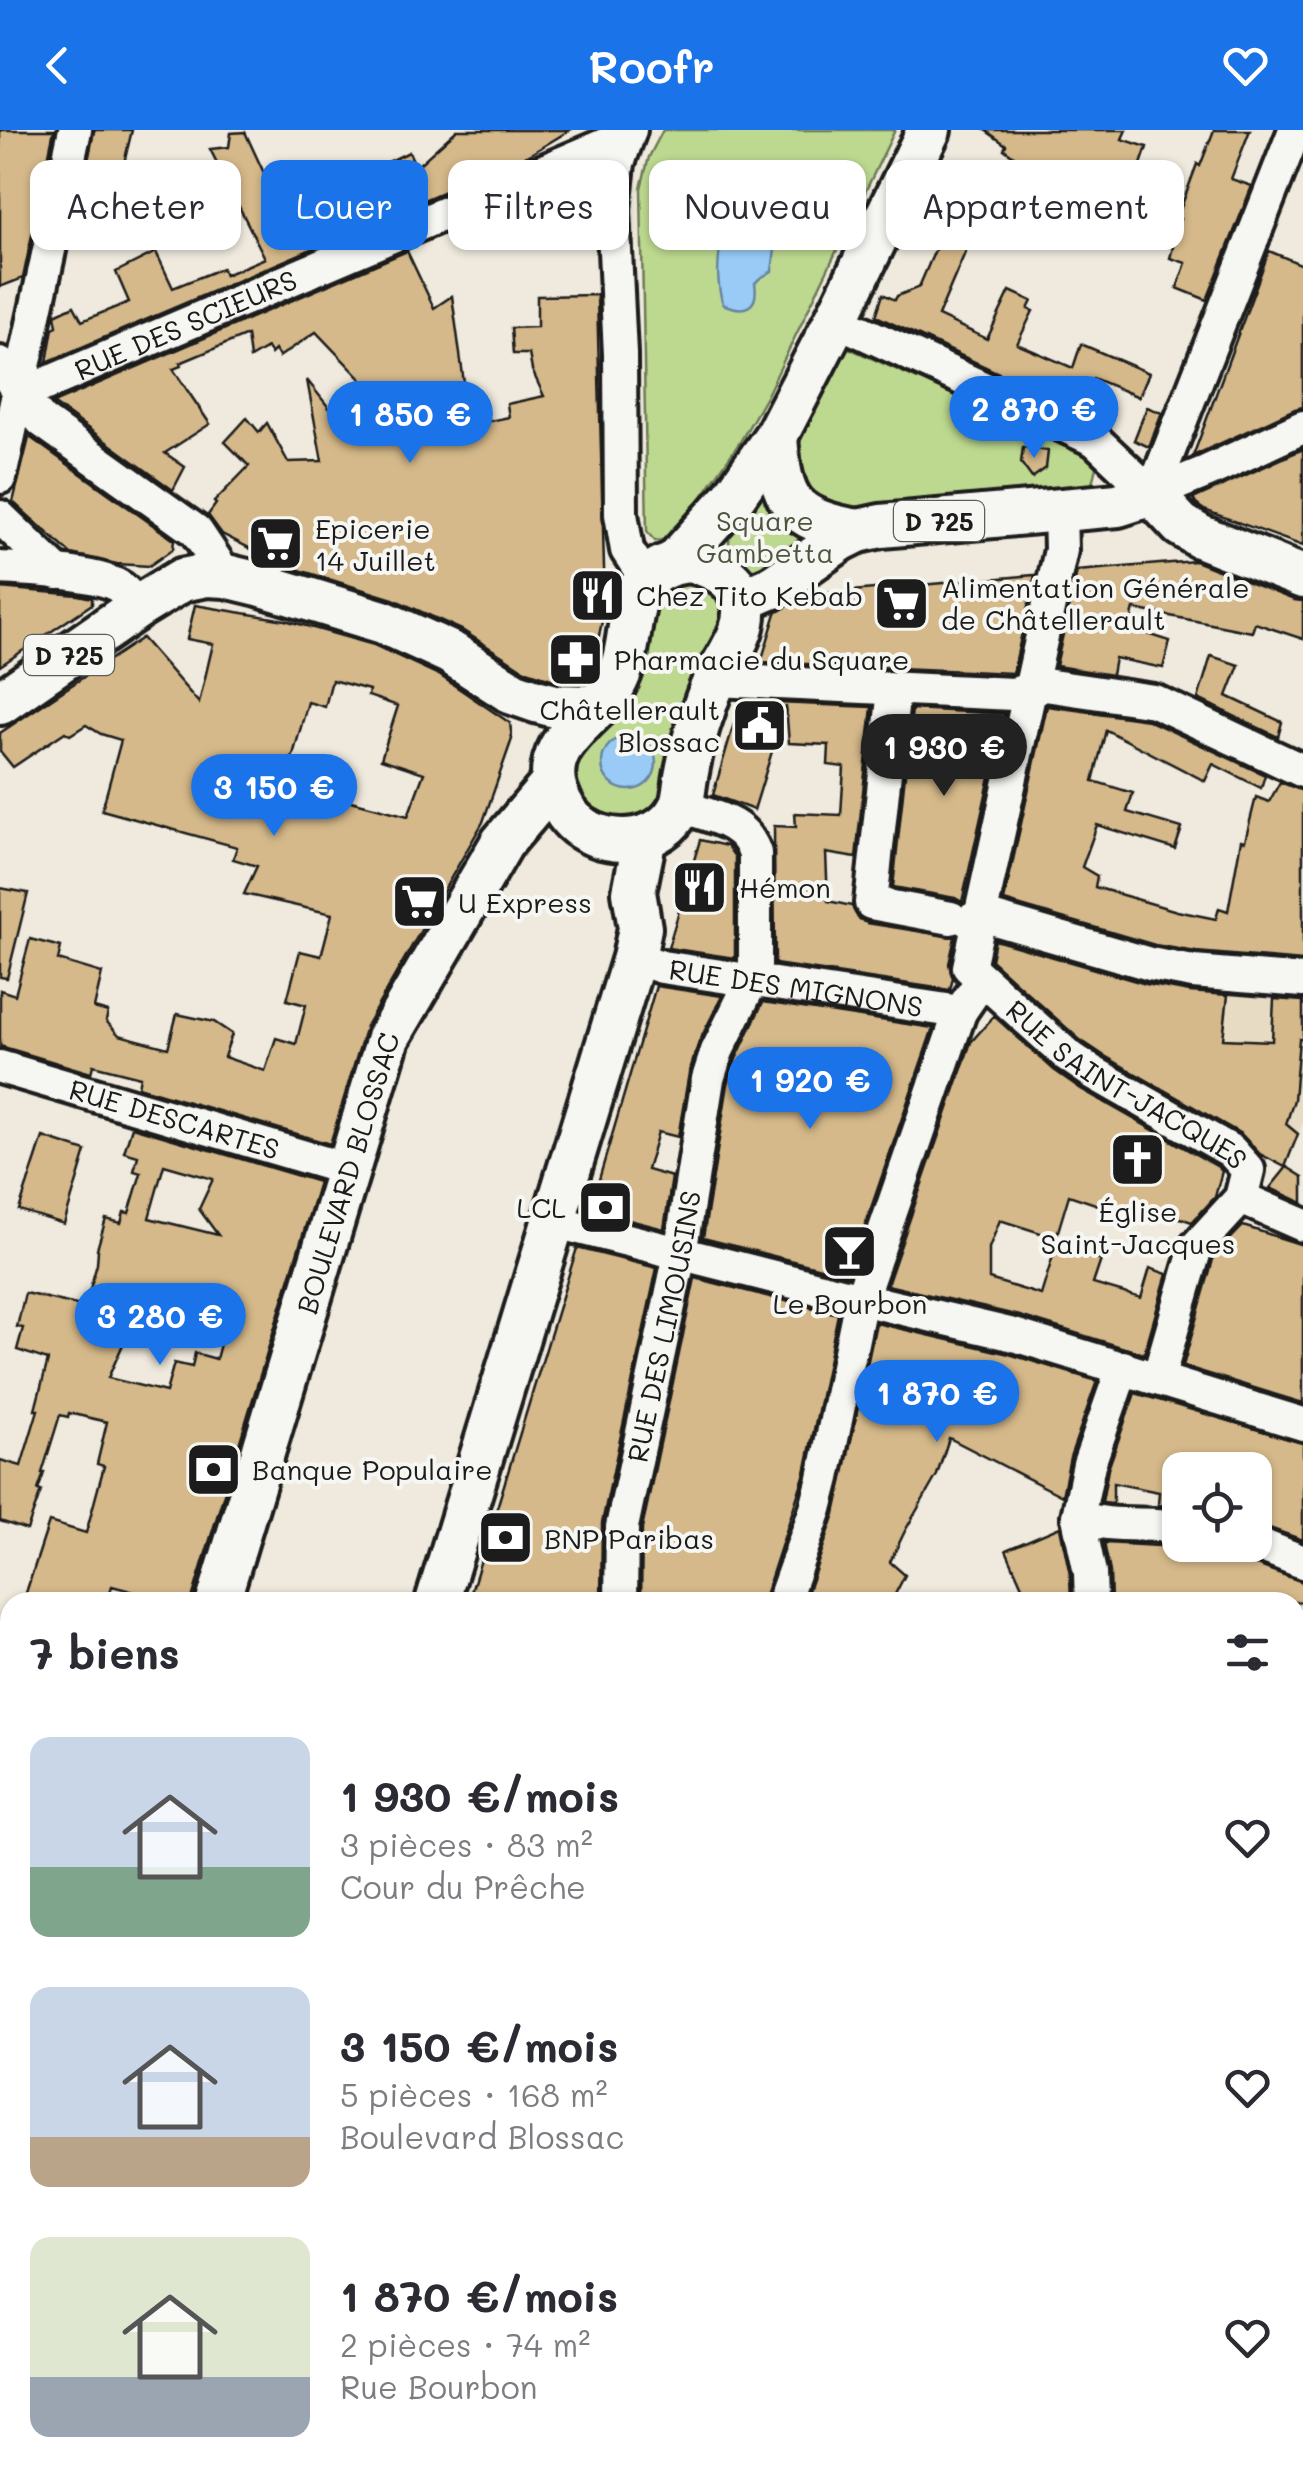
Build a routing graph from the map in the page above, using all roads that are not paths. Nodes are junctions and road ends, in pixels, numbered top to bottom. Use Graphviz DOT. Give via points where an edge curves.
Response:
graph roads {
  1 [pos="75,130"];
  2 [pos="929,130"];
  3 [pos="1295,130"];
  4 [pos="629,133"];
  5 [pos="836,320"];
  6 [pos="0,363"];
  7 [pos="20,395"];
  8 [pos="1303,427"];
  9 [pos="776,436"];
  10 [pos="0,477"];
  11 [pos="1152,494"];
  12 [pos="732,500"];
  13 [pos="1060,510"];
  14 [pos="0,517"];
  15 [pos="858,532"];
  16 [pos="0,568"];
  17 [pos="660,570"];
  18 [pos="58,573"];
  19 [pos="226,576"];
  20 [pos="1303,576"];
  21 [pos="732,586"];
  22 [pos="138,607"];
  23 [pos="715,680"];
  24 [pos="1030,688"];
  25 [pos="894,689"];
  26 [pos="514,693"];
  27 [pos="0,702"];
  28 [pos="597,707"];
  29 [pos="1303,770"];
  30 [pos="554,773"];
  31 [pos="681,806"];
  32 [pos="646,837"];
  33 [pos="967,918"];
  34 [pos="634,958"];
  35 [pos="752,980"];
  36 [pos="982,980"];
  37 [pos="1303,981"];
  38 [pos="960,1012"];
  39 [pos="0,1067"];
  40 [pos="349,1170"];
  41 [pos="1241,1198"];
  42 [pos="552,1221"];
  43 [pos="1303,1225"];
  44 [pos="680,1254"];
  45 [pos="861,1300"];
  46 [pos="1123,1367"];
  47 [pos="1158,1379"];
  48 [pos="1303,1424"];
  49 [pos="1078,1517"];
  50 [pos="1162,1525"];
  51 [pos="1272,1550"];
  52 [pos="1303,1562"];
  53 [pos="221,1592"];
  54 [pos="440,1592"];
  55 [pos="621,1592"];
  56 [pos="787,1592"];
  57 [pos="1091,1592"];
  1 -- 7 [label="street"];
  2 -- 5 [label="main road"];
  3 -- 11 [label="street"];
  4 -- 7 [label="street, RUE DES SCIEURS"];
  4 -- 17 [label="street" via="613,209 621,514 627,550"];
  5 -- 9 [label="main road"];
  5 -- 11 [label="street" via="1095,440"];
  6 -- 7 [label="street"];
  7 -- 10 [label="street"];
  7 -- 19 [label="street" via="42,421 196,531"];
  8 -- 11 [label="street"];
  9 -- 12 [label="main road"];
  9 -- 15 [label="main road, D 725" via="780,480 796,508"];
  11 -- 13 [label="main road, D 725"];
  11 -- 20 [label="main road" via="1199,536"];
  12 -- 17 [label="main road"];
  12 -- 21 [label="main road" via="722,541"];
  13 -- 15 [label="main road, D 725"];
  13 -- 24 [label="street" via="1060,550"];
  14 -- 18 [label="street"];
  15 -- 21 [label="main road, D 725" via="773,587"];
  16 -- 18 [label="street"];
  17 -- 21 [label="main road" via="689,561 705,564"];
  17 -- 28 [label="main road, BOULEVARD BLOSSAC" via="636,596 622,669"];
  18 -- 22 [label="street" via="110,582"];
  19 -- 22 [label="main road, D 725" via="182,580"];
  19 -- 26 [label="main road, D 725" via="383,622 451,653"];
  21 -- 23 [label="main road" via="744,615 742,630"];
  22 -- 27 [label="main road, D 725"];
  23 -- 25 [label="street"];
  23 -- 31 [label="main road" via="693,742"];
  24 -- 25 [label="street" via="1013,694"];
  24 -- 29 [label="street" via="1045,684 1154,702"];
  24 -- 33 [label="street"];
  25 -- 33 [label="street" via="871,904"];
  26 -- 28 [label="main road, D 725" via="555,706"];
  26 -- 30 [label="main road, D 725" via="539,730"];
  28 -- 30 [label="main road, BOULEVARD BLOSSAC" via="564,739"];
  30 -- 32 [label="main road" via="561,806 577,825 598,838"];
  30 -- 40 [label="main road, BOULEVARD BLOSSAC" via="502,842 388,1038"];
  31 -- 32 [label="main road"];
  31 -- 35 [label="street, RUE DES LIMOUSINS" via="736,826 755,853"];
  32 -- 34 [label="main road" via="634,892 640,928"];
  33 -- 36 [label="street" via="970,967"];
  33 -- 37 [label="street" via="1150,964"];
  34 -- 35 [label="street, RUE DES MIGNONS"];
  34 -- 42 [label="main road"];
  35 -- 38 [label="street, RUE DES MIGNONS"];
  35 -- 44 [label="street, RUE DES LIMOUSINS" via="708,1079"];
  36 -- 38 [label="street"];
  36 -- 41 [label="street, RUE SAINT-JACQUES" via="1092,1072 1231,1151 1248,1170"];
  38 -- 45 [label="street"];
  39 -- 40 [label="street, RUE DESCARTES"];
  40 -- 53 [label="main road, BOULEVARD BLOSSAC"];
  41 -- 43 [label="street"];
  41 -- 47 [label="street" via="1196,1247"];
  42 -- 44 [label="street"];
  42 -- 54 [label="main road"];
  44 -- 45 [label="street"];
  44 -- 55 [label="street, RUE DES LIMOUSINS" via="622,1527"];
  45 -- 46 [label="street"];
  45 -- 56 [label="street" via="824,1478"];
  46 -- 47 [label="street"];
  46 -- 49 [label="street"];
  47 -- 48 [label="street"];
  49 -- 50 [label="street" via="1098,1524"];
  49 -- 57 [label="street"];
  51 -- 52 [label="street"];
}
